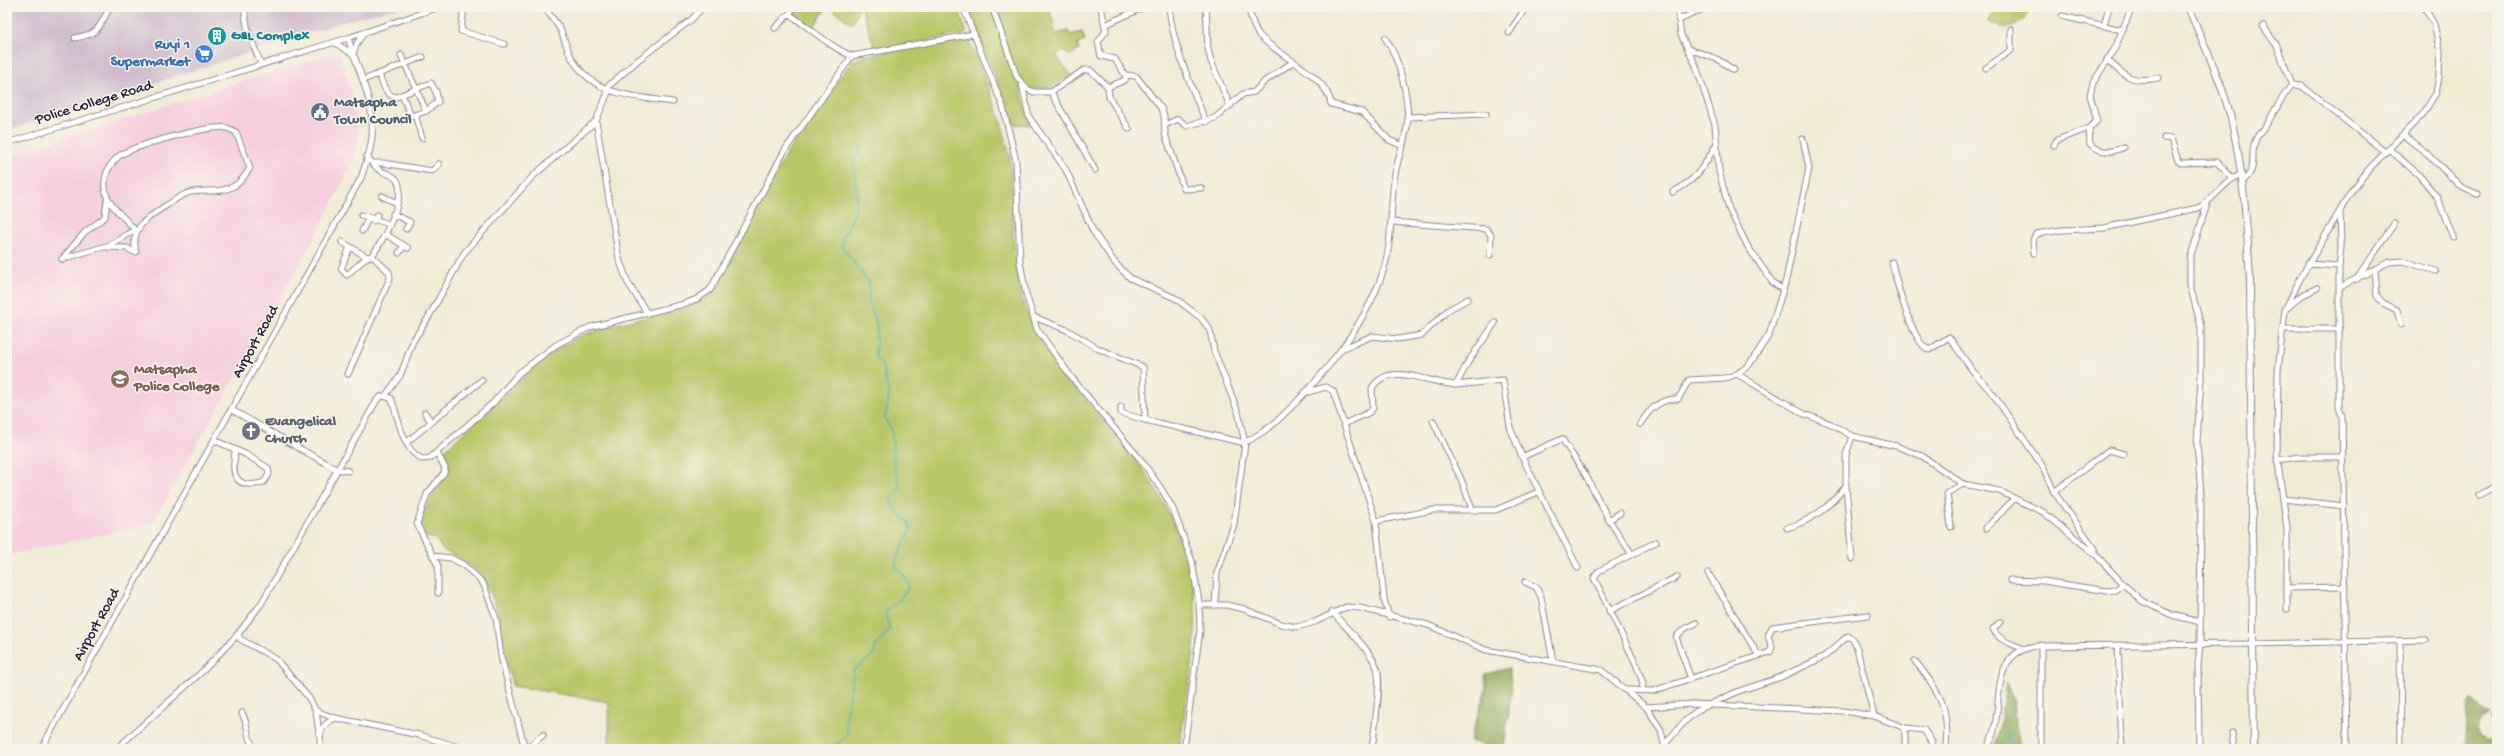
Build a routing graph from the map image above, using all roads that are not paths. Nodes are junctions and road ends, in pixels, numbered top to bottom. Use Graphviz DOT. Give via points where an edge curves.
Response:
graph roads {
  1 [pos="244,7"];
  2 [pos="439,7"];
  3 [pos="464,7"];
  4 [pos="544,7"];
  5 [pos="703,7"];
  6 [pos="794,7"];
  7 [pos="963,7"];
  8 [pos="992,7"];
  9 [pos="1101,7"];
  10 [pos="1144,7"];
  11 [pos="1169,7"];
  12 [pos="1206,7"];
  13 [pos="1248,7"];
  14 [pos="1526,7"];
  15 [pos="1677,7"];
  16 [pos="1707,7"];
  17 [pos="2109,7"];
  18 [pos="2132,7"];
  19 [pos="2188,7"];
  20 [pos="2424,7"];
  21 [pos="109,9"];
  22 [pos="789,14"];
  23 [pos="2062,16"];
  24 [pos="1679,20"];
  25 [pos="1105,25"];
  26 [pos="2104,25"];
  27 [pos="2263,26"];
  28 [pos="776,28"];
  29 [pos="2011,29"];
  30 [pos="2122,30"];
  31 [pos="365,32"];
  32 [pos="1509,33"];
  33 [pos="974,34"];
  34 [pos="75,38"];
  35 [pos="348,38"];
  36 [pos="1385,38"];
  37 [pos="335,42"];
  38 [pos="504,44"];
  39 [pos="1688,49"];
  40 [pos="353,54"];
  41 [pos="401,55"];
  42 [pos="424,56"];
  43 [pos="852,56"];
  44 [pos="2108,59"];
  45 [pos="1293,62"];
  46 [pos="406,63"];
  47 [pos="261,64"];
  48 [pos="1986,68"];
  49 [pos="1734,70"];
  50 [pos="379,74"];
  51 [pos="1127,76"];
  52 [pos="2158,78"];
  53 [pos="363,80"];
  54 [pos="1022,84"];
  55 [pos="2292,85"];
  56 [pos="1108,87"];
  57 [pos="417,89"];
  58 [pos="607,90"];
  59 [pos="1051,92"];
  60 [pos="402,95"];
  61 [pos="673,102"];
  62 [pos="1230,106"];
  63 [pos="426,111"];
  64 [pos="1486,114"];
  65 [pos="415,115"];
  66 [pos="1407,117"];
  67 [pos="596,122"];
  68 [pos="1206,122"];
  69 [pos="1166,125"];
  70 [pos="2089,128"];
  71 [pos="1129,129"];
  72 [pos="2403,135"];
  73 [pos="422,138"];
  74 [pos="2164,138"];
  75 [pos="1803,139"];
  76 [pos="7,143"];
  77 [pos="1717,144"];
  78 [pos="2054,145"];
  79 [pos="1403,146"];
  80 [pos="2124,147"];
  81 [pos="2387,150"];
  82 [pos="367,157"];
  83 [pos="374,163"];
  84 [pos="439,164"];
  85 [pos="1095,170"];
  86 [pos="2240,175"];
  87 [pos="2232,178"];
  88 [pos="2242,182"];
  89 [pos="1201,188"];
  90 [pos="1673,192"];
  91 [pos="2477,194"];
  92 [pos="382,196"];
  93 [pos="107,200"];
  94 [pos="397,203"];
  95 [pos="2207,204"];
  96 [pos="2340,210"];
  97 [pos="393,214"];
  98 [pos="377,215"];
  99 [pos="361,216"];
  100 [pos="371,220"];
  101 [pos="1391,222"];
  102 [pos="389,224"];
  103 [pos="2394,224"];
  104 [pos="406,229"];
  105 [pos="135,231"];
  106 [pos="362,231"];
  107 [pos="385,234"];
  108 [pos="2453,237"];
  109 [pos="342,242"];
  110 [pos="104,247"];
  111 [pos="350,247"];
  112 [pos="399,253"];
  113 [pos="2034,253"];
  114 [pos="1490,255"];
  115 [pos="369,256"];
  116 [pos="1892,262"];
  117 [pos="2308,264"];
  118 [pos="2339,266"];
  119 [pos="2375,270"];
  120 [pos="2436,271"];
  121 [pos="2356,280"];
  122 [pos="2340,287"];
  123 [pos="2318,288"];
  124 [pos="1782,289"];
  125 [pos="1468,299"];
  126 [pos="2285,310"];
  127 [pos="647,313"];
  128 [pos="1034,317"];
  129 [pos="1495,323"];
  130 [pos="2402,325"];
  131 [pos="2283,328"];
  132 [pos="2340,328"];
  133 [pos="1343,348"];
  134 [pos="348,374"];
  135 [pos="1737,374"];
  136 [pos="482,380"];
  137 [pos="1456,385"];
  138 [pos="1303,393"];
  139 [pos="385,396"];
  140 [pos="1121,407"];
  141 [pos="232,410"];
  142 [pos="425,413"];
  143 [pos="1145,420"];
  144 [pos="1433,421"];
  145 [pos="431,422"];
  146 [pos="1344,424"];
  147 [pos="1640,424"];
  148 [pos="1852,436"];
  149 [pos="214,440"];
  150 [pos="407,442"];
  151 [pos="1245,443"];
  152 [pos="234,450"];
  153 [pos="437,453"];
  154 [pos="2124,454"];
  155 [pos="1522,457"];
  156 [pos="2342,457"];
  157 [pos="2277,460"];
  158 [pos="336,469"];
  159 [pos="348,471"];
  160 [pos="1963,484"];
  161 [pos="2497,485"];
  162 [pos="1846,486"];
  163 [pos="1538,492"];
  164 [pos="2054,492"];
  165 [pos="2479,495"];
  166 [pos="2014,498"];
  167 [pos="2283,499"];
  168 [pos="2344,506"];
  169 [pos="1472,509"];
  170 [pos="1620,513"];
  171 [pos="1608,520"];
  172 [pos="1376,521"];
  173 [pos="1951,527"];
  174 [pos="1787,528"];
  175 [pos="1986,528"];
  176 [pos="1656,542"];
  177 [pos="1631,553"];
  178 [pos="2095,554"];
  179 [pos="433,556"];
  180 [pos="1852,559"];
  181 [pos="1578,568"];
  182 [pos="1708,573"];
  183 [pos="1677,577"];
  184 [pos="2010,580"];
  185 [pos="1525,582"];
  186 [pos="2123,584"];
  187 [pos="2345,587"];
  188 [pos="2287,588"];
  189 [pos="438,593"];
  190 [pos="1199,605"];
  191 [pos="1215,605"];
  192 [pos="2287,609"];
  193 [pos="1609,611"];
  194 [pos="1332,612"];
  195 [pos="1868,615"];
  196 [pos="1389,616"];
  197 [pos="2000,622"];
  198 [pos="2200,622"];
  199 [pos="1696,623"];
  200 [pos="238,634"];
  201 [pos="2426,640"];
  202 [pos="2400,641"];
  203 [pos="2346,642"];
  204 [pos="2200,644"];
  205 [pos="2252,644"];
  206 [pos="2041,645"];
  207 [pos="2118,645"];
  208 [pos="2021,648"];
  209 [pos="1759,656"];
  210 [pos="1553,661"];
  211 [pos="1915,661"];
  212 [pos="1691,679"];
  213 [pos="1627,690"];
  214 [pos="1642,690"];
  215 [pos="1707,705"];
  216 [pos="1646,707"];
  217 [pos="316,711"];
  218 [pos="242,713"];
  219 [pos="1874,716"];
  220 [pos="335,718"];
  221 [pos="1905,728"];
  222 [pos="319,733"];
  223 [pos="2232,733"];
  224 [pos="544,734"];
  225 [pos="1665,746"];
  226 [pos="41,749"];
  227 [pos="116,749"];
  228 [pos="255,749"];
  229 [pos="320,749"];
  230 [pos="465,749"];
  231 [pos="525,749"];
  232 [pos="1184,749"];
  233 [pos="1372,749"];
  234 [pos="1905,749"];
  235 [pos="1933,749"];
  236 [pos="1946,749"];
  237 [pos="1986,749"];
  238 [pos="2041,749"];
  239 [pos="2122,749"];
  240 [pos="2199,749"];
  241 [pos="2234,749"];
  242 [pos="2254,749"];
  243 [pos="2347,749"];
  244 [pos="2402,749"];
  1 -- 47 [label="street" via="248,32"];
  2 -- 31 [label="street, Police College Road"];
  3 -- 38 [label="street" via="462,31"];
  4 -- 58 [label="street" via="560,29 577,65 592,83"];
  5 -- 58 [label="street" via="691,20 638,60"];
  6 -- 22 [label="street"];
  7 -- 33 [label="street"];
  8 -- 54 [label="street"];
  9 -- 25 [label="street"];
  10 -- 25 [label="street"];
  11 -- 68 [label="street" via="1169,18 1182,61"];
  12 -- 62 [label="street" via="1210,61"];
  13 -- 45 [label="street" via="1258,34"];
  14 -- 32 [label="street"];
  15 -- 24 [label="street"];
  16 -- 24 [label="street"];
  17 -- 26 [label="street"];
  18 -- 30 [label="street"];
  19 -- 86 [label="main road" via="2214,66 2232,123"];
  20 -- 72 [label="street" via="2434,24 2440,51 2439,76 2436,93 2423,114"];
  21 -- 34 [label="street" via="96,31 91,35"];
  22 -- 28 [label="street"];
  22 -- 43 [label="street" via="829,41 838,51"];
  23 -- 26 [label="street"];
  24 -- 39 [label="street" via="1681,35"];
  25 -- 51 [label="street" via="1106,31 1098,42 1098,51 1103,57 1116,60"];
  26 -- 30 [label="street"];
  27 -- 55 [label="street" via="2277,46"];
  29 -- 48 [label="street" via="2011,50 1995,64"];
  30 -- 44 [label="street"];
  31 -- 35 [label="street, Police College Road"];
  31 -- 40 [label="street" via="357,42"];
  33 -- 43 [label="street"];
  33 -- 128 [label="street" via="1003,107 1016,161 1020,262"];
  35 -- 37 [label="street, Police College Road"];
  35 -- 40 [label="street, Airport Road"];
  36 -- 66 [label="street" via="1391,46 1402,77"];
  37 -- 40 [label="street"];
  37 -- 47 [label="street, Police College Road"];
  39 -- 49 [label="street" via="1717,59"];
  39 -- 77 [label="street" via="1715,125"];
  40 -- 53 [label="street, Airport Road"];
  41 -- 46 [label="street"];
  42 -- 46 [label="street"];
  43 -- 127 [label="street" via="785,150 710,290 698,299"];
  44 -- 52 [label="street" via="2129,78 2141,81"];
  44 -- 70 [label="street" via="2092,83 2090,95 2097,121"];
  45 -- 62 [label="street" via="1265,81 1254,92 1243,94"];
  45 -- 79 [label="street" via="1321,85 1331,104 1362,112 1389,140"];
  46 -- 50 [label="street"];
  46 -- 57 [label="street"];
  47 -- 76 [label="street, Police College Road"];
  50 -- 53 [label="street"];
  50 -- 60 [label="street" via="388,94 396,97"];
  51 -- 56 [label="street" via="1125,80"];
  51 -- 69 [label="street" via="1136,76 1161,108"];
  53 -- 82 [label="street, Airport Road" via="373,125"];
  54 -- 59 [label="street" via="1034,92"];
  54 -- 151 [label="street" via="1029,116 1066,170 1093,231 1115,263 1130,278 1175,298 1201,318 1210,330 1214,351 1236,407"];
  55 -- 81 [label="street" via="2302,86"];
  55 -- 88 [label="street" via="2266,127 2257,136 2252,171"];
  56 -- 59 [label="street" via="1090,70 1084,70"];
  56 -- 71 [label="street" via="1109,97"];
  57 -- 60 [label="street"];
  57 -- 63 [label="street"];
  57 -- 63 [label="street" via="431,83 433,85 438,102"];
  58 -- 61 [label="street"];
  58 -- 67 [label="street"];
  59 -- 85 [label="street"];
  60 -- 65 [label="street" via="410,115"];
  62 -- 68 [label="street"];
  63 -- 65 [label="street"];
  64 -- 66 [label="street"];
  65 -- 73 [label="street"];
  66 -- 79 [label="street"];
  67 -- 127 [label="street" via="619,259 628,283"];
  67 -- 139 [label="street" via="532,176 464,252 413,341 400,376"];
  68 -- 69 [label="street" via="1187,126 1178,119"];
  69 -- 89 [label="street" via="1165,134 1184,189"];
  70 -- 78 [label="street" via="2062,138"];
  70 -- 80 [label="street" via="2090,144 2096,148 2115,152"];
  72 -- 81 [label="street"];
  72 -- 91 [label="street" via="2430,155 2461,187"];
  74 -- 87 [label="street" via="2170,139 2174,144 2178,161 2181,163 2217,162"];
  75 -- 124 [label="street" via="1809,168"];
  77 -- 90 [label="street" via="1697,177"];
  77 -- 124 [label="street" via="1723,189 1737,228 1768,276"];
  79 -- 101 [label="street" via="1391,197"];
  81 -- 96 [label="street" via="2355,186"];
  81 -- 108 [label="street" via="2419,175 2437,197"];
  82 -- 83 [label="street"];
  82 -- 141 [label="street, Airport Road" via="361,178 350,199"];
  83 -- 84 [label="street" via="383,162 432,171"];
  83 -- 94 [label="street" via="379,170 396,179 401,191"];
  86 -- 87 [label="street"];
  86 -- 88 [label="main road"];
  87 -- 95 [label="street"];
  88 -- 205 [label="main road" via="2250,280"];
  92 -- 94 [label="street"];
  93 -- 105 [label="street" via="115,212 128,221"];
  93 -- 105 [label="street" via="105,180 108,168 124,154 172,136 227,128 236,132 250,168 242,180 234,187 189,193 176,198 142,222"];
  93 -- 110 [label="street" via="105,217 85,232 62,259"];
  94 -- 97 [label="street"];
  95 -- 113 [label="street" via="2160,218 2111,227 2036,234 2033,240"];
  95 -- 198 [label="street" via="2190,259 2190,285 2201,327 2202,378 2197,443 2200,494"];
  96 -- 117 [label="street"];
  96 -- 118 [label="street"];
  97 -- 102 [label="street"];
  97 -- 104 [label="street" via="410,222"];
  98 -- 100 [label="street"];
  99 -- 100 [label="street"];
  100 -- 102 [label="street"];
  100 -- 106 [label="street"];
  101 -- 114 [label="street" via="1486,229 1491,235"];
  101 -- 133 [label="street" via="1387,259 1381,279"];
  102 -- 107 [label="street"];
  103 -- 121 [label="street"];
  105 -- 110 [label="street"];
  105 -- 110 [label="street" via="135,252 127,248"];
  107 -- 112 [label="street" via="406,247"];
  107 -- 115 [label="street"];
  109 -- 111 [label="street"];
  111 -- 115 [label="street"];
  111 -- 115 [label="street" via="341,269 347,275"];
  115 -- 134 [label="street" via="389,272 390,278"];
  116 -- 164 [label="street" via="1902,299 1922,344 1929,350 1933,349 1949,336 2043,467"];
  117 -- 118 [label="street"];
  117 -- 126 [label="street"];
  118 -- 122 [label="street"];
  119 -- 120 [label="street" via="2389,262 2398,261"];
  119 -- 121 [label="street"];
  119 -- 130 [label="street" via="2377,296 2383,303 2398,310"];
  121 -- 122 [label="street"];
  122 -- 132 [label="street"];
  123 -- 126 [label="street" via="2301,296"];
  124 -- 135 [label="street" via="1778,307 1762,347 1749,366"];
  125 -- 133 [label="street" via="1448,310 1422,335 1398,339 1372,336"];
  126 -- 131 [label="street"];
  127 -- 153 [label="street" via="602,323 578,332 556,345 520,373 492,403"];
  128 -- 143 [label="street" via="1143,367"];
  128 -- 190 [label="street" via="1037,328 1072,378 1141,460 1173,509 1192,561"];
  129 -- 137 [label="street" via="1468,362"];
  131 -- 132 [label="street"];
  131 -- 157 [label="street" via="2278,370"];
  132 -- 156 [label="street" via="2339,407 2342,416"];
  133 -- 138 [label="street"];
  135 -- 147 [label="street" via="1725,378 1689,380 1678,399 1662,401 1654,406"];
  135 -- 148 [label="street" via="1804,414 1829,423"];
  136 -- 145 [label="street"];
  137 -- 146 [label="street" via="1392,374 1381,379 1372,388 1373,408 1370,412"];
  137 -- 155 [label="street" via="1503,380 1510,427"];
  138 -- 146 [label="street" via="1330,387"];
  138 -- 151 [label="street" via="1277,422"];
  139 -- 150 [label="street" via="391,398"];
  139 -- 158 [label="street" via="377,400 372,407"];
  140 -- 143 [label="street" via="1121,413"];
  141 -- 149 [label="street, Airport Road"];
  141 -- 158 [label="street"];
  142 -- 145 [label="street"];
  143 -- 151 [label="street"];
  144 -- 169 [label="street" via="1461,479"];
  145 -- 150 [label="street"];
  146 -- 172 [label="street"];
  148 -- 160 [label="street" via="1896,446 1922,456"];
  148 -- 162 [label="street" via="1846,455"];
  149 -- 152 [label="street"];
  149 -- 226 [label="street, Airport Road"];
  150 -- 153 [label="street" via="414,453 422,458 430,458"];
  151 -- 191 [label="street" via="1234,524 1217,573"];
  152 -- 152 [label="street" via="268,468 270,474 264,482 251,486 239,480 234,470"];
  153 -- 179 [label="street" via="445,468 444,473 427,494 417,524"];
  154 -- 164 [label="street" via="2109,450"];
  155 -- 163 [label="street"];
  155 -- 171 [label="street" via="1562,439 1585,474"];
  156 -- 157 [label="street"];
  156 -- 168 [label="street"];
  157 -- 167 [label="street"];
  158 -- 159 [label="street"];
  158 -- 200 [label="street" via="261,604"];
  160 -- 166 [label="street" via="1995,490"];
  160 -- 173 [label="street" via="1947,493"];
  161 -- 165 [label="street"];
  162 -- 174 [label="street" via="1816,516"];
  162 -- 180 [label="street"];
  163 -- 169 [label="street" via="1496,510"];
  163 -- 181 [label="street"];
  164 -- 178 [label="street" via="2095,549"];
  166 -- 175 [label="street"];
  166 -- 178 [label="street" via="2043,512"];
  167 -- 168 [label="street"];
  167 -- 188 [label="street" via="2287,528"];
  168 -- 187 [label="street"];
  169 -- 172 [label="street" via="1463,512 1433,510"];
  170 -- 171 [label="street"];
  171 -- 177 [label="street"];
  172 -- 196 [label="street" via="1384,599"];
  176 -- 177 [label="street"];
  177 -- 193 [label="street" via="1596,575 1596,584"];
  178 -- 186 [label="street"];
  179 -- 189 [label="street" via="438,566"];
  179 -- 231 [label="street" via="452,558 464,565 483,583 496,618 501,657"];
  182 -- 209 [label="street"];
  183 -- 193 [label="street"];
  184 -- 186 [label="street" via="2043,581 2107,591 2115,590"];
  185 -- 210 [label="street" via="1536,587 1541,597"];
  186 -- 198 [label="street" via="2156,610"];
  187 -- 188 [label="street"];
  187 -- 203 [label="street"];
  188 -- 192 [label="street"];
  190 -- 191 [label="street"];
  190 -- 232 [label="street" via="1199,649"];
  191 -- 194 [label="street" via="1244,608 1281,624 1297,627 1315,622"];
  193 -- 214 [label="street" via="1636,664 1643,683"];
  194 -- 196 [label="street" via="1346,607"];
  194 -- 233 [label="street" via="1369,655 1376,667 1379,680"];
  195 -- 209 [label="street" via="1772,627 1768,636 1772,650"];
  196 -- 210 [label="street" via="1428,625 1486,650"];
  197 -- 208 [label="street" via="1993,629 1996,634 2002,640"];
  198 -- 204 [label="street"];
  199 -- 212 [label="street" via="1676,637"];
  200 -- 217 [label="street" via="240,639 276,660 310,698"];
  200 -- 227 [label="street" via="199,674"];
  201 -- 202 [label="street"];
  202 -- 203 [label="street"];
  202 -- 244 [label="street"];
  203 -- 205 [label="street"];
  203 -- 243 [label="street"];
  204 -- 205 [label="street"];
  204 -- 207 [label="street"];
  204 -- 240 [label="street"];
  205 -- 242 [label="main road"];
  206 -- 207 [label="street"];
  206 -- 208 [label="street"];
  206 -- 238 [label="street"];
  207 -- 239 [label="street"];
  208 -- 237 [label="street" via="2011,656 2004,669 1994,726"];
  209 -- 212 [label="street"];
  210 -- 213 [label="street" via="1601,670"];
  211 -- 236 [label="street" via="1945,705"];
  212 -- 214 [label="street" via="1653,690"];
  213 -- 214 [label="street"];
  213 -- 216 [label="street"];
  215 -- 216 [label="street"];
  215 -- 219 [label="street" via="1843,711"];
  215 -- 219 [label="street" via="1825,656 1848,636 1853,639"];
  215 -- 225 [label="street" via="1688,718"];
  216 -- 225 [label="street" via="1661,730"];
  217 -- 220 [label="street"];
  217 -- 222 [label="street"];
  218 -- 228 [label="street"];
  219 -- 221 [label="street"];
  220 -- 222 [label="street" via="326,722"];
  220 -- 230 [label="street" via="418,735"];
  221 -- 234 [label="street"];
  221 -- 235 [label="street" via="1926,732"];
  222 -- 229 [label="street"];
  223 -- 241 [label="street"];
  224 -- 231 [label="street"];
}
